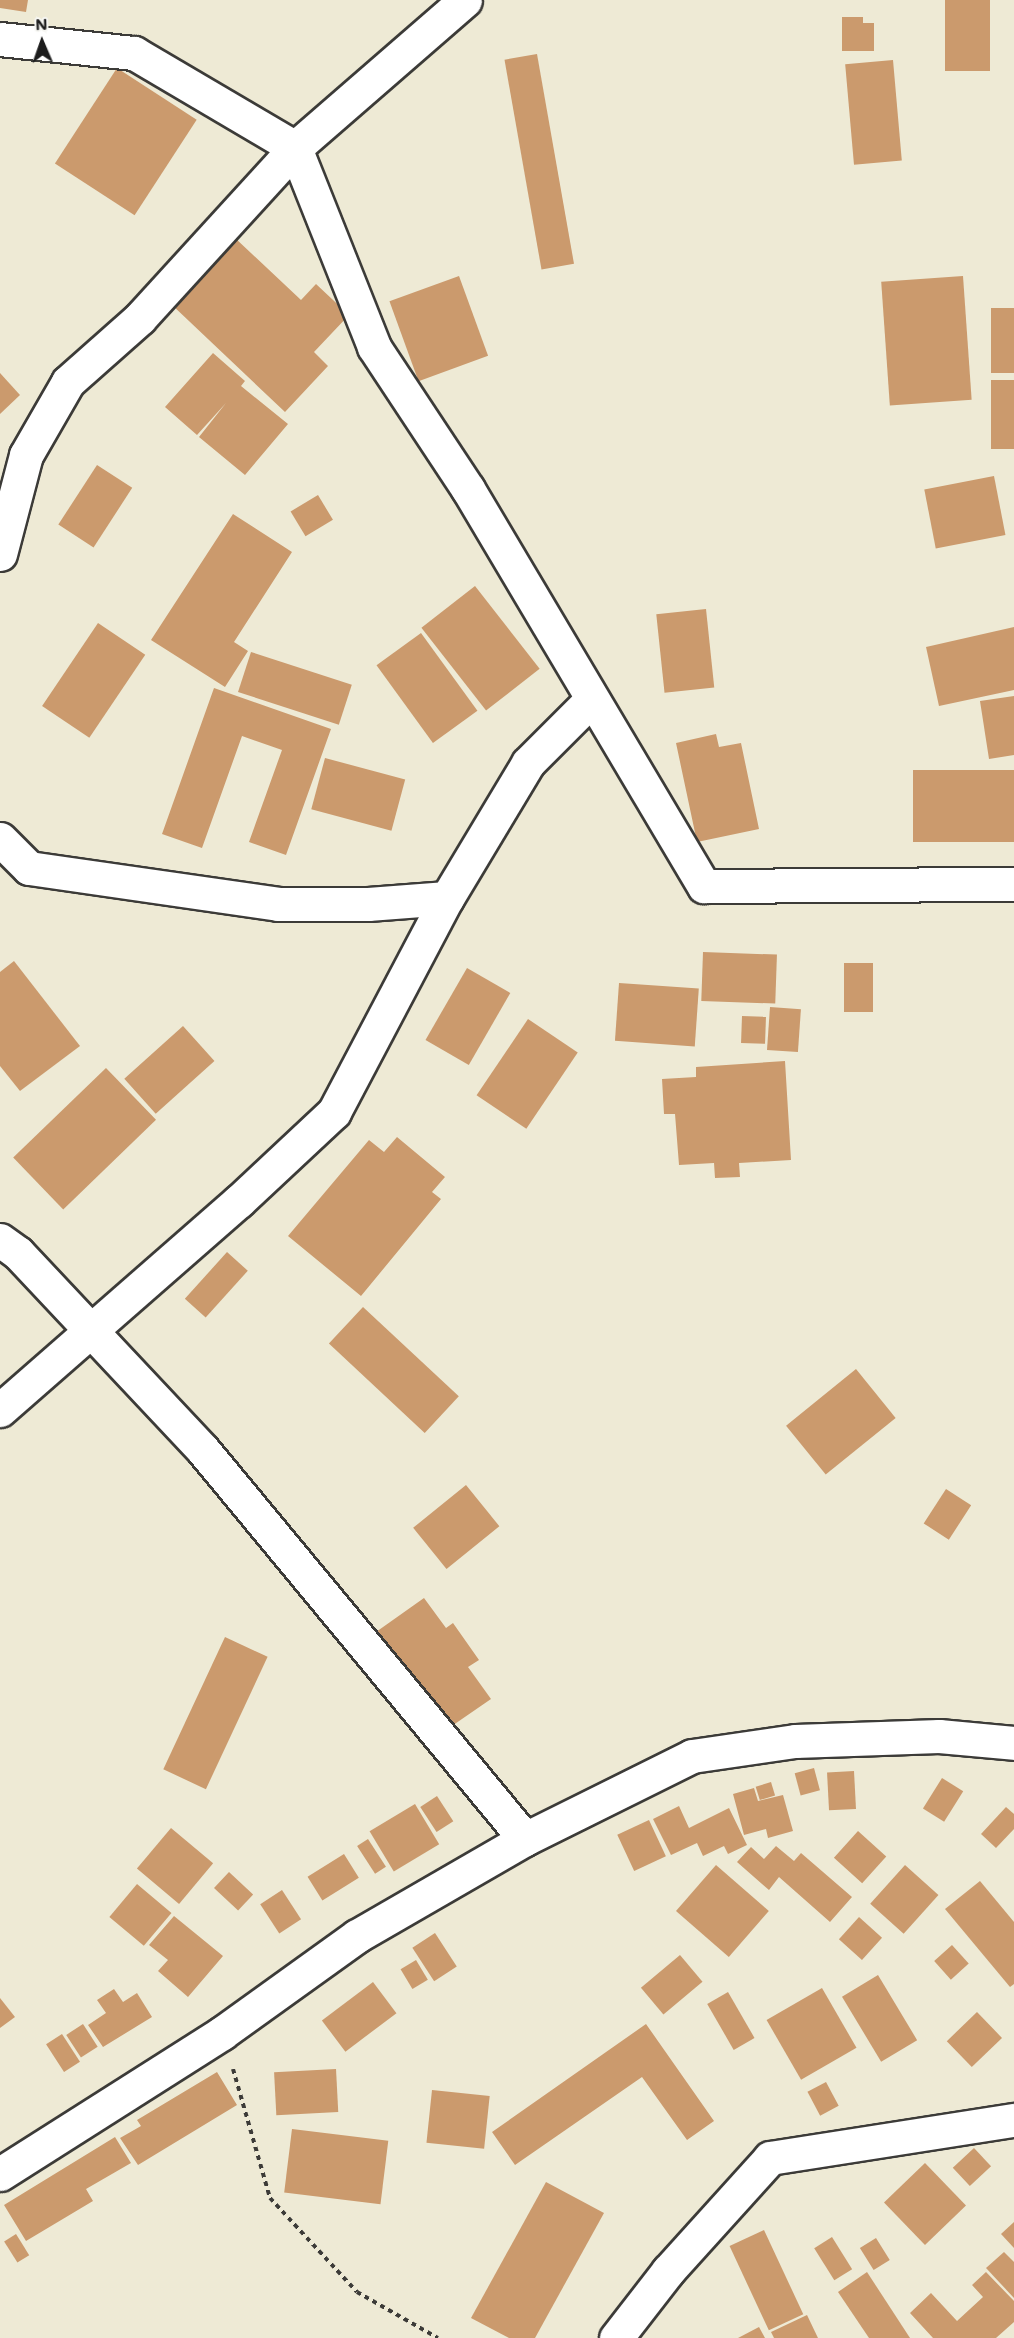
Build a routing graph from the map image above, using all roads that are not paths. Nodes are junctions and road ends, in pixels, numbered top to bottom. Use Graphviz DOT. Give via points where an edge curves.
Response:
graph roads {
  1 [pos="465,0"];
  2 [pos="0,39"];
  3 [pos="295,148"];
  4 [pos="0,554"];
  5 [pos="591,700"];
  6 [pos="0,839"];
  7 [pos="1014,884"];
  8 [pos="447,898"];
  9 [pos="0,1240"];
  10 [pos="90,1330"];
  11 [pos="0,1410"];
  12 [pos="1014,1743"];
  13 [pos="525,1839"];
  14 [pos="1014,2120"];
  15 [pos="0,2174"];
  16 [pos="616,2338"];
  1 -- 3 [label="street"];
  2 -- 3 [label="street" via="134,53"];
  3 -- 4 [label="street" via="140,318 68,382 26,455"];
  3 -- 5 [label="street" via="374,347 468,489"];
  5 -- 7 [label="street" via="704,886"];
  5 -- 8 [label="street" via="528,763"];
  6 -- 8 [label="street" via="29,868 267,902 368,904"];
  8 -- 10 [label="street" via="334,1112 239,1201"];
  9 -- 10 [label="street" via="18,1252"];
  10 -- 11 [label="street"];
  10 -- 13 [label="street" via="203,1450"];
  12 -- 13 [label="street" via="939,1736 795,1741 692,1756"];
  13 -- 15 [label="street" via="357,1936 222,2032"];
  14 -- 16 [label="street" via="770,2158 668,2271"];
}
